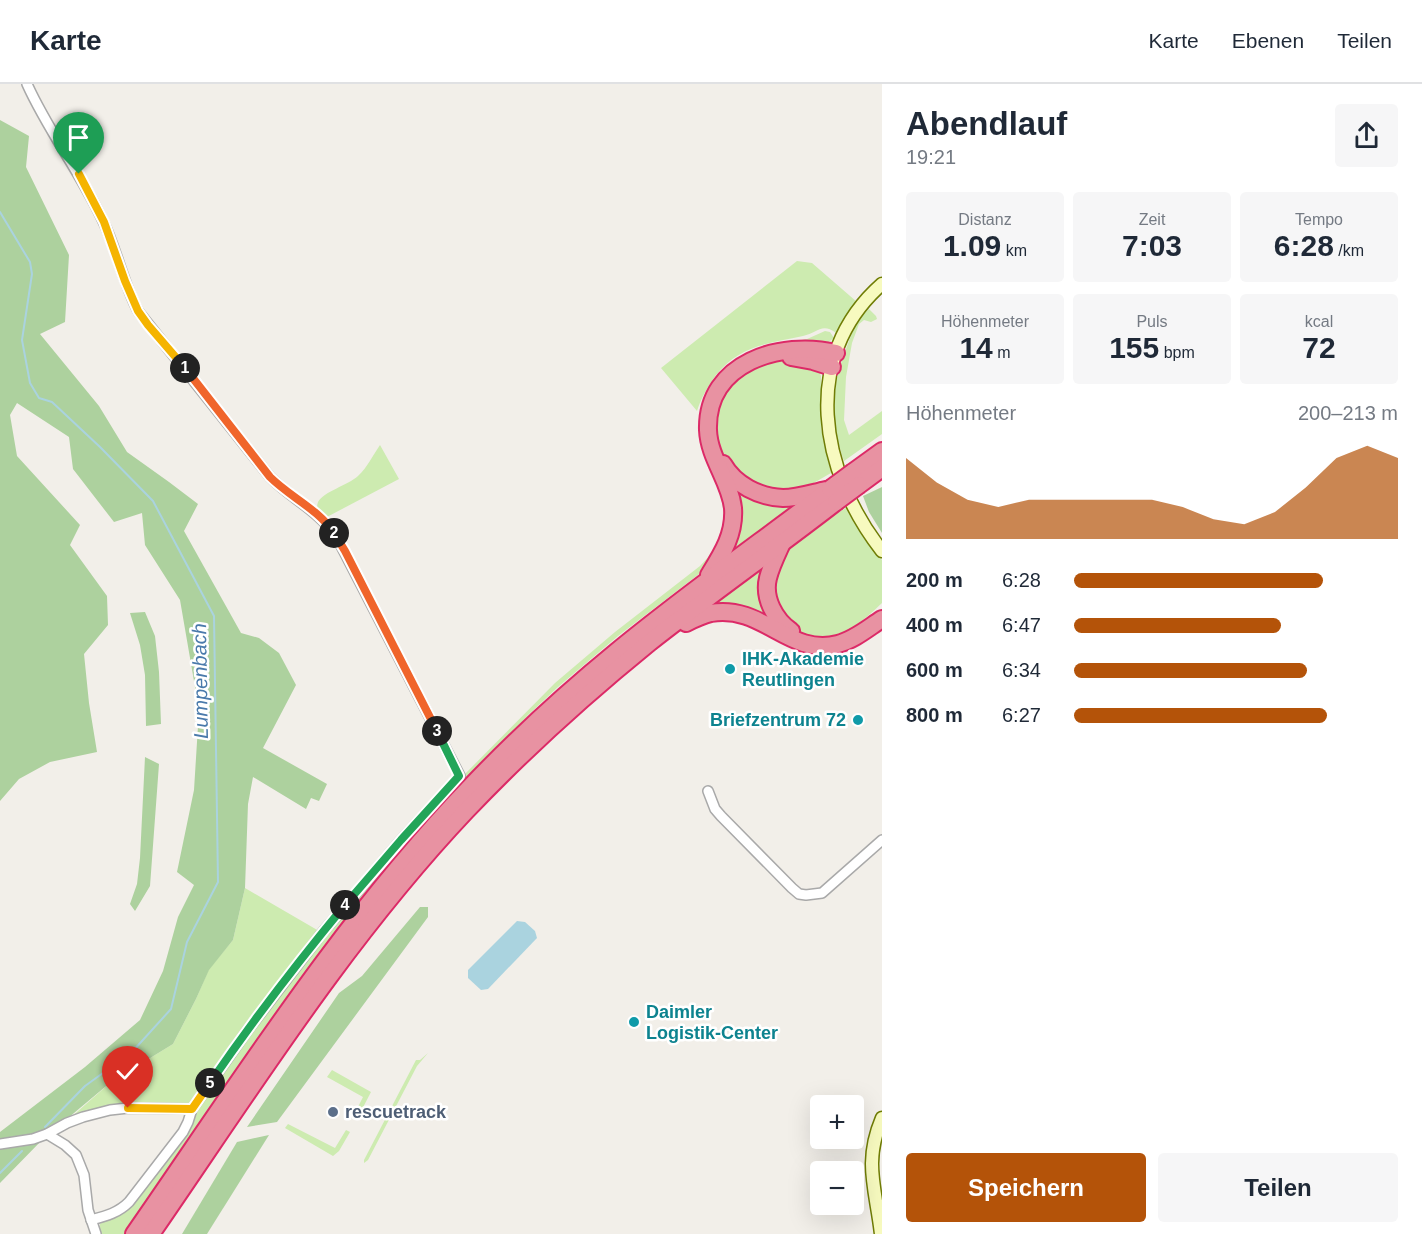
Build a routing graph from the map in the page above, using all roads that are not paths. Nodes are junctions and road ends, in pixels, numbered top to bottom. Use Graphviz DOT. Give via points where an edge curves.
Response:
graph roads {
  1 [pos="27,84"];
  2 [pos="882,284"];
  3 [pos="834,360"];
  4 [pos="882,451"];
  5 [pos="882,468"];
  6 [pos="856,479"];
  7 [pos="832,494"];
  8 [pos="782,543"];
  9 [pos="882,550"];
  10 [pos="703,584"];
  11 [pos="882,610"];
  12 [pos="882,619"];
  13 [pos="668,629"];
  14 [pos="708,791"];
  15 [pos="882,840"];
  16 [pos="192,1109"];
  17 [pos="882,1118"];
  18 [pos="47,1134"];
  19 [pos="0,1144"];
  20 [pos="91,1221"];
  21 [pos="96,1234"];
  22 [pos="134,1234"];
  23 [pos="151,1234"];
  24 [pos="881,1234"];
  1 -- 16 [label="street" via="104,222 138,311 270,477 330,526 459,776 322,933"];
  2 -- 3 [label="street" via="858,311"];
  3 -- 7 [label="highway" via="786,357 749,366 722,391 712,430 724,467 755,492 785,498"];
  3 -- 9 [label="street" via="827,409 831,446 853,505"];
  3 -- 10 [label="highway" via="825,351 799,349 760,357 736,369 718,390 708,430 730,495 732,523 730,538"];
  4 -- 6 [label="highway"];
  5 -- 6 [label="highway"];
  6 -- 7 [label="highway, bridge"];
  7 -- 8 [label="highway"];
  7 -- 10 [label="highway"];
  8 -- 11 [label="highway" via="768,580 768,594 778,620 792,633 817,642 832,641 858,629"];
  8 -- 13 [label="highway"];
  10 -- 22 [label="highway" via="616,652 536,722 422,839 312,977"];
  12 -- 13 [label="highway" via="847,641 826,647 803,644 750,616 731,612 709,613"];
  13 -- 23 [label="highway" via="525,752 398,887 289,1033"];
  14 -- 15 [label="street" via="721,816 800,894 822,893"];
  16 -- 18 [label="street" via="110,1110 67,1123"];
  16 -- 20 [label="street" via="183,1132 129,1202 109,1216"];
  17 -- 24 [label="street" via="872,1164"];
  18 -- 19 [label="street"];
  18 -- 20 [label="street" via="76,1155 84,1174"];
  20 -- 21 [label="street"];
}
